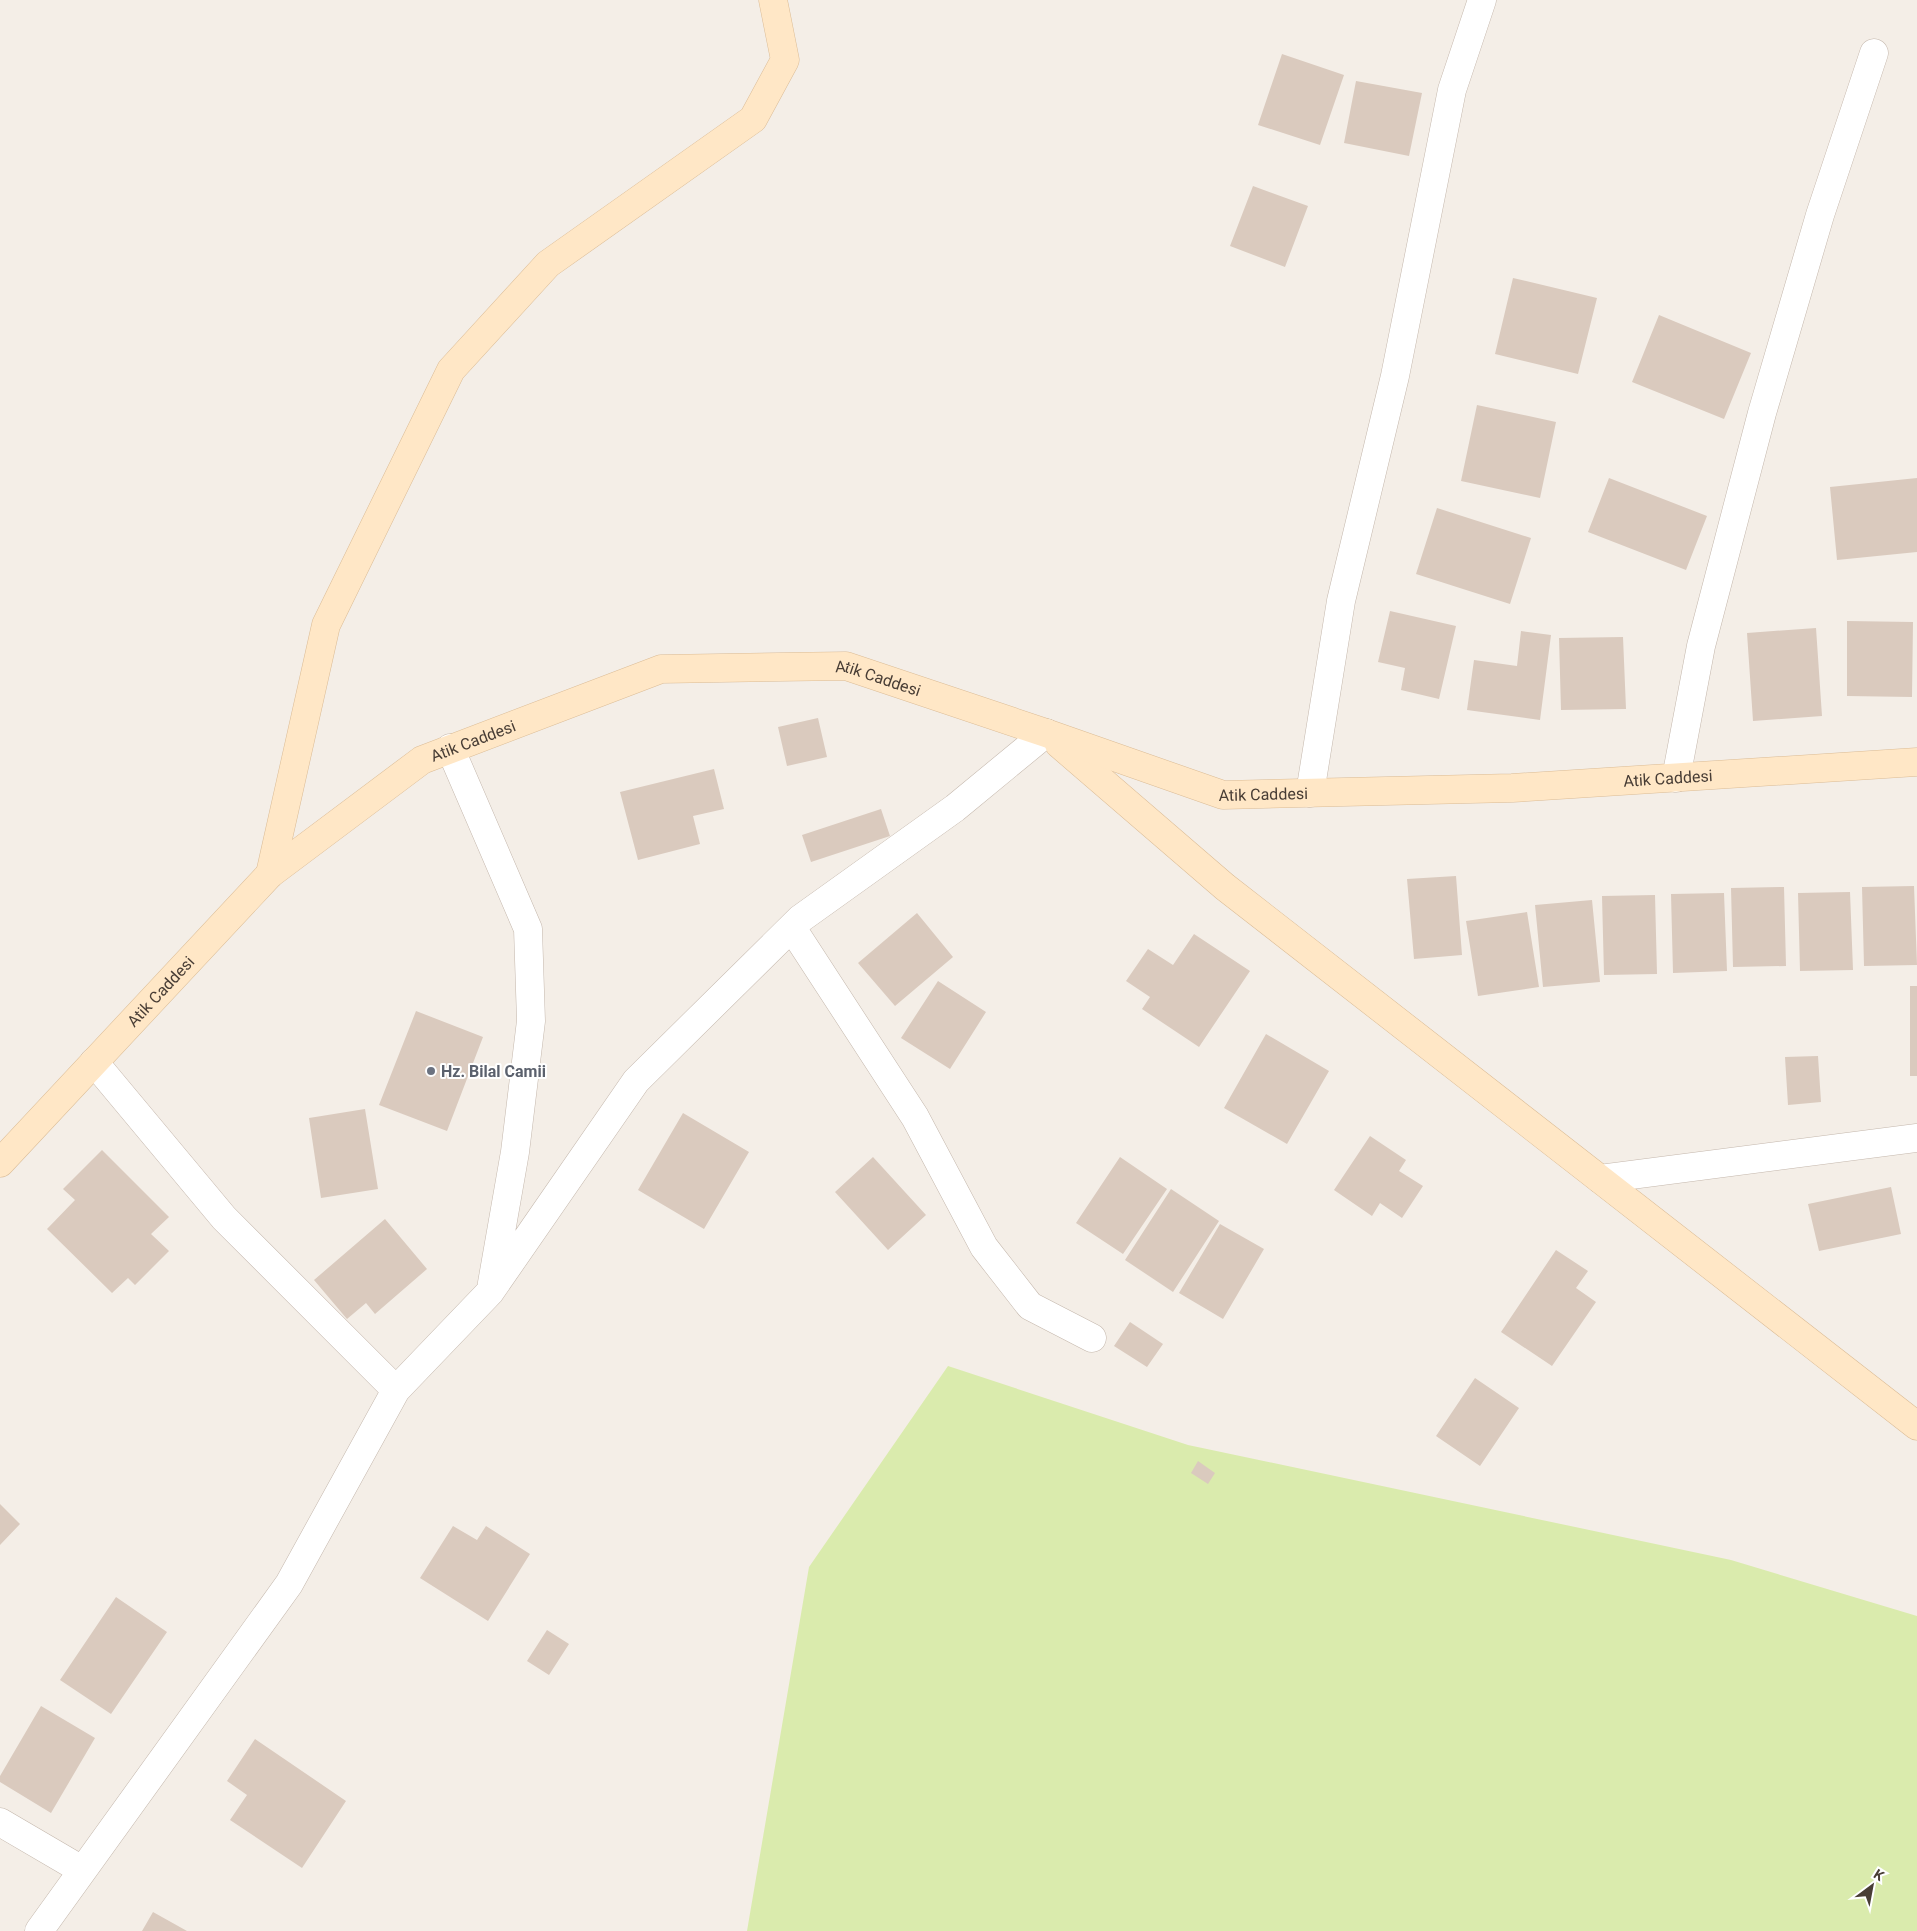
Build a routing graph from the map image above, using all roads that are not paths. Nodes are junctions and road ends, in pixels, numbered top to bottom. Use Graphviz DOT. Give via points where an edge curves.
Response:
graph roads {
  1 [pos="773,0"];
  2 [pos="1482,0"];
  3 [pos="1874,53"];
  4 [pos="1046,733"];
  5 [pos="450,748"];
  6 [pos="1917,762"];
  7 [pos="1676,778"];
  8 [pos="1310,793"];
  9 [pos="270,874"];
  10 [pos="792,928"];
  11 [pos="94,1062"];
  12 [pos="1917,1138"];
  13 [pos="0,1163"];
  14 [pos="1600,1179"];
  15 [pos="490,1292"];
  16 [pos="1092,1338"];
  17 [pos="396,1390"];
  18 [pos="1917,1426"];
  19 [pos="0,1822"];
  20 [pos="82,1870"];
  21 [pos="39,1931"];
  1 -- 9 [label="street" via="786,60 753,119 548,264 451,370 326,625"];
  2 -- 8 [label="street" via="1452,90 1395,376 1341,600"];
  3 -- 7 [label="street" via="1820,215 1762,413 1701,646"];
  4 -- 5 [label="street, Atik Caddesi" via="846,666 661,669"];
  4 -- 8 [label="street, Atik Caddesi" via="1223,795"];
  4 -- 10 [label="street" via="955,808 800,919"];
  4 -- 14 [label="street" via="1225,887"];
  5 -- 9 [label="street, Atik Caddesi" via="422,760"];
  5 -- 15 [label="street" via="528,929 531,1021 515,1152"];
  6 -- 7 [label="street, Atik Caddesi"];
  7 -- 8 [label="street, Atik Caddesi" via="1512,788"];
  9 -- 11 [label="street, Atik Caddesi"];
  10 -- 15 [label="street" via="636,1081"];
  10 -- 16 [label="street" via="915,1116 984,1247 1030,1306"];
  11 -- 13 [label="street, Atik Caddesi"];
  11 -- 17 [label="street" via="224,1218"];
  12 -- 14 [label="street"];
  14 -- 18 [label="street"];
  15 -- 17 [label="street"];
  17 -- 20 [label="street" via="289,1584"];
  19 -- 20 [label="street"];
  20 -- 21 [label="street"];
}
